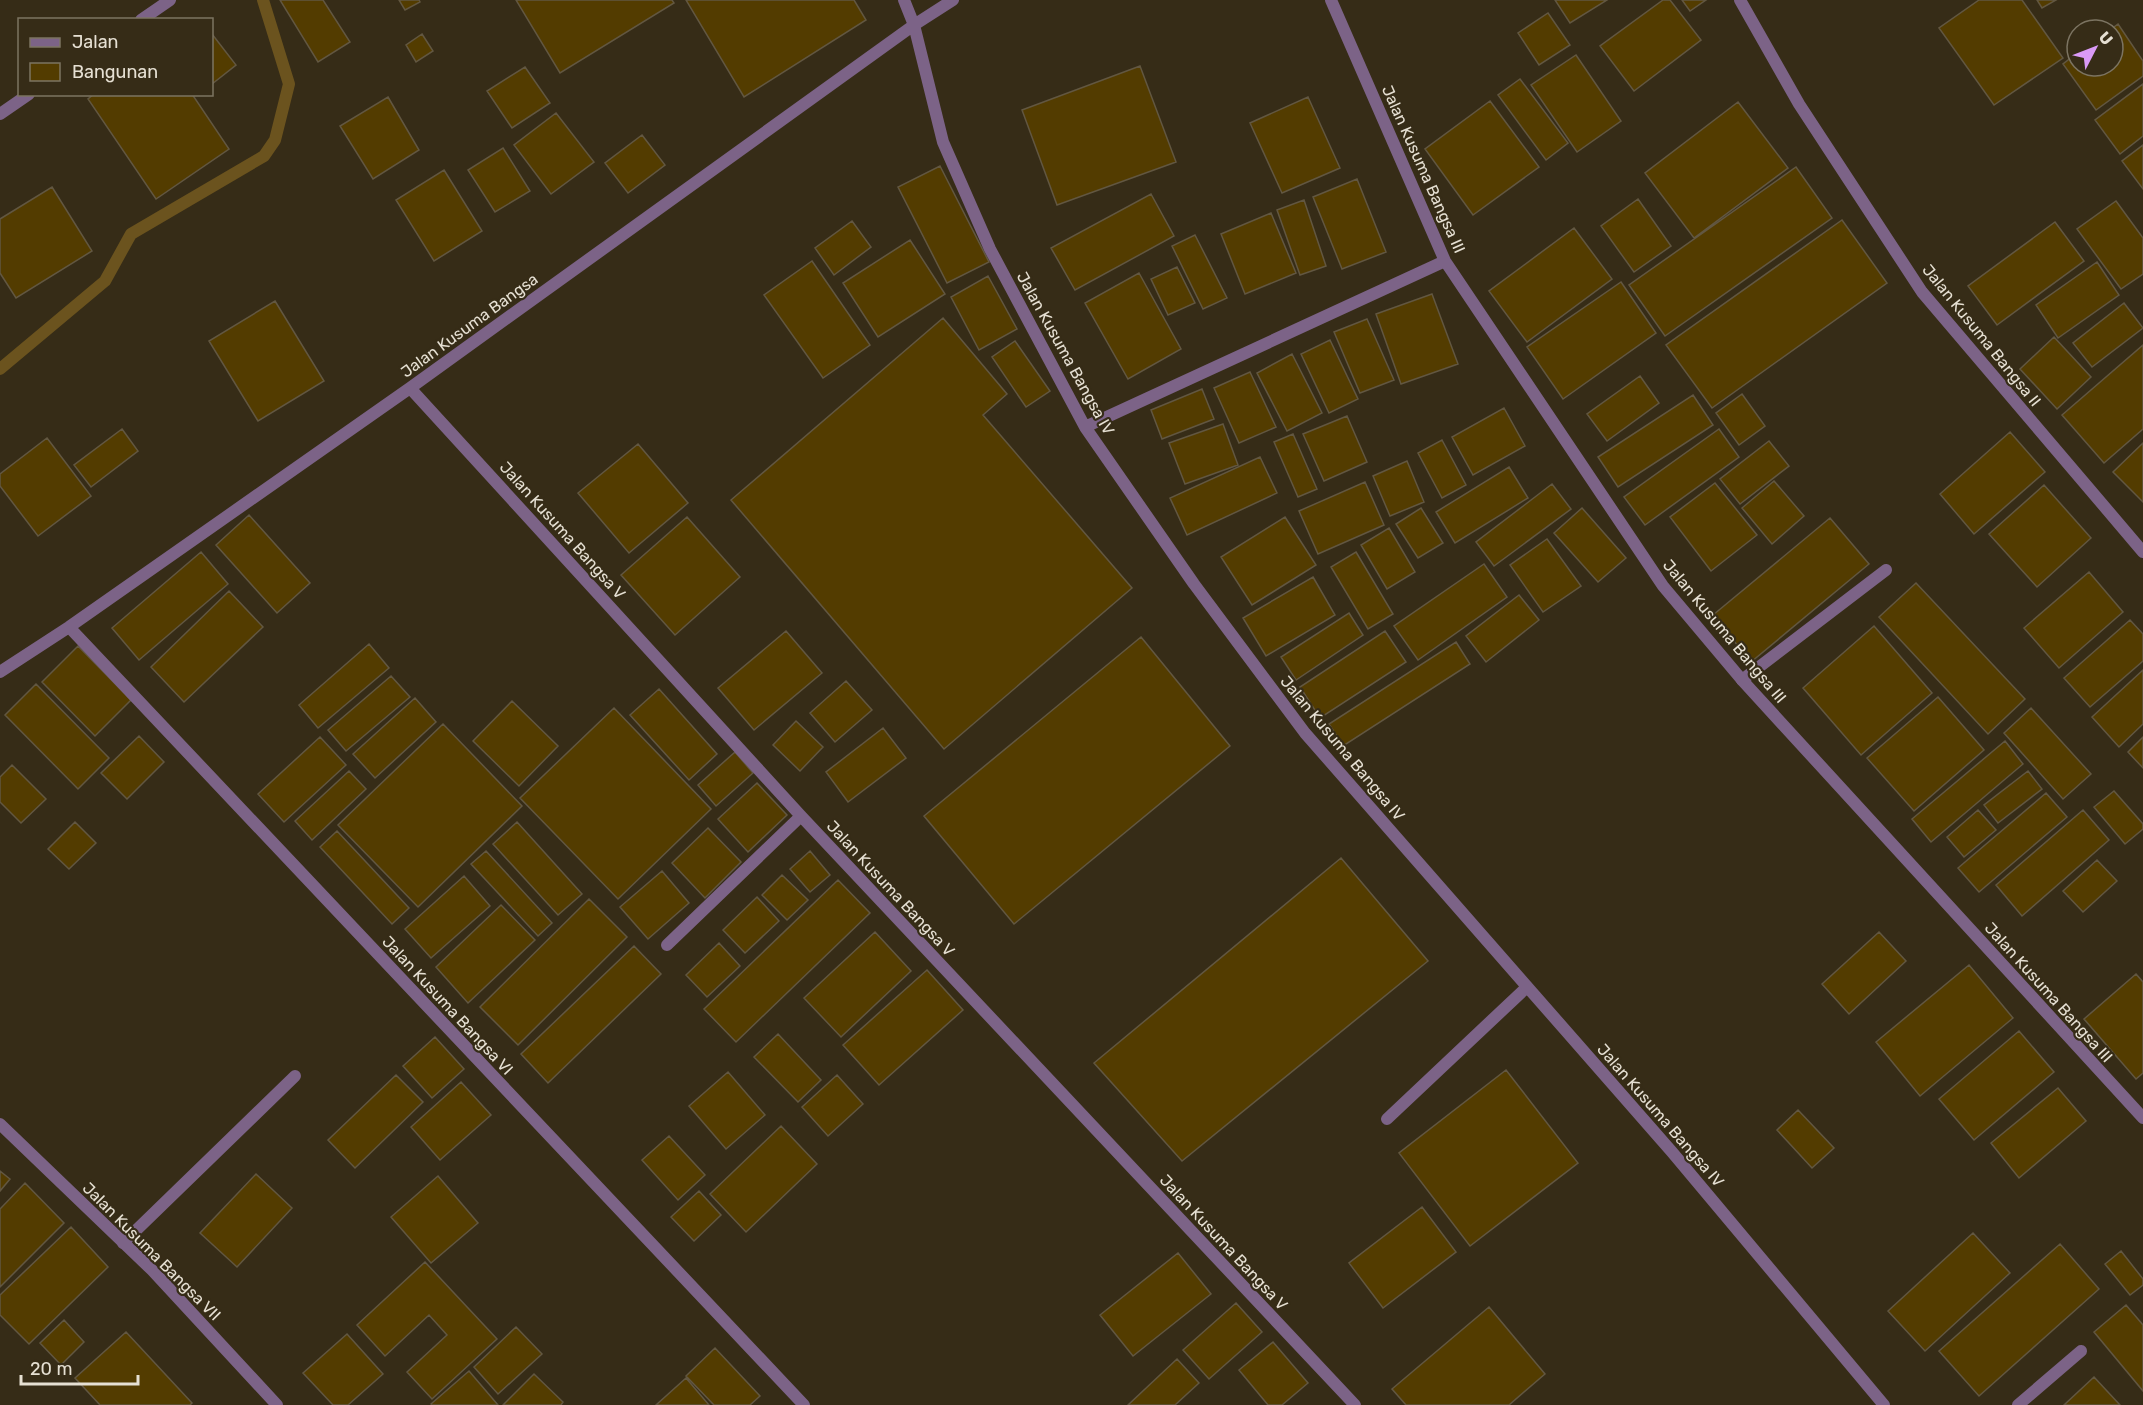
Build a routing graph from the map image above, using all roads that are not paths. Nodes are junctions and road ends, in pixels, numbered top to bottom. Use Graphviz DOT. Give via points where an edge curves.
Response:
graph roads {
  1 [pos="170,0"];
  2 [pos="904,0"];
  3 [pos="953,0"];
  4 [pos="1331,0"];
  5 [pos="1740,0"];
  6 [pos="144,18"];
  7 [pos="914,25"];
  8 [pos="26,96"];
  9 [pos="0,114"];
  10 [pos="1445,261"];
  11 [pos="410,388"];
  12 [pos="1085,427"];
  13 [pos="2143,552"];
  14 [pos="1886,570"];
  15 [pos="69,627"];
  16 [pos="0,672"];
  17 [pos="1742,680"];
  18 [pos="801,816"];
  19 [pos="667,945"];
  20 [pos="1527,987"];
  21 [pos="295,1077"];
  22 [pos="2143,1118"];
  23 [pos="1388,1119"];
  24 [pos="0,1124"];
  25 [pos="123,1243"];
  26 [pos="2081,1351"];
  27 [pos="277,1405"];
  28 [pos="804,1405"];
  29 [pos="1355,1405"];
  30 [pos="1884,1405"];
  31 [pos="2018,1405"];
  1 -- 6 [label="street"];
  2 -- 7 [label="street, Jalan Kusuma Bangsa IV"];
  3 -- 7 [label="street, Jalan Kusuma Bangsa"];
  4 -- 10 [label="street, Jalan Kusuma Bangsa III"];
  5 -- 13 [label="street, Jalan Kusuma Bangsa II" via="1799,104 1922,292"];
  7 -- 11 [label="street, Jalan Kusuma Bangsa"];
  7 -- 12 [label="street, Jalan Kusuma Bangsa IV" via="943,142 990,249"];
  8 -- 9 [label="street"];
  10 -- 12 [label="street"];
  10 -- 17 [label="street, Jalan Kusuma Bangsa III" via="1663,586"];
  11 -- 15 [label="street, Jalan Kusuma Bangsa"];
  11 -- 18 [label="street, Jalan Kusuma Bangsa V"];
  12 -- 20 [label="street, Jalan Kusuma Bangsa IV" via="1194,584 1305,733"];
  14 -- 17 [label="street"];
  15 -- 16 [label="street, Jalan Kusuma Bangsa"];
  15 -- 28 [label="street, Jalan Kusuma Bangsa VI"];
  17 -- 22 [label="street, Jalan Kusuma Bangsa III"];
  18 -- 19 [label="street"];
  18 -- 29 [label="street, Jalan Kusuma Bangsa V"];
  20 -- 23 [label="street"];
  20 -- 30 [label="street, Jalan Kusuma Bangsa IV" via="1672,1152"];
  21 -- 25 [label="street"];
  24 -- 25 [label="street, Jalan Kusuma Bangsa VII"];
  25 -- 27 [label="street, Jalan Kusuma Bangsa VII"];
  26 -- 31 [label="street"];
}
